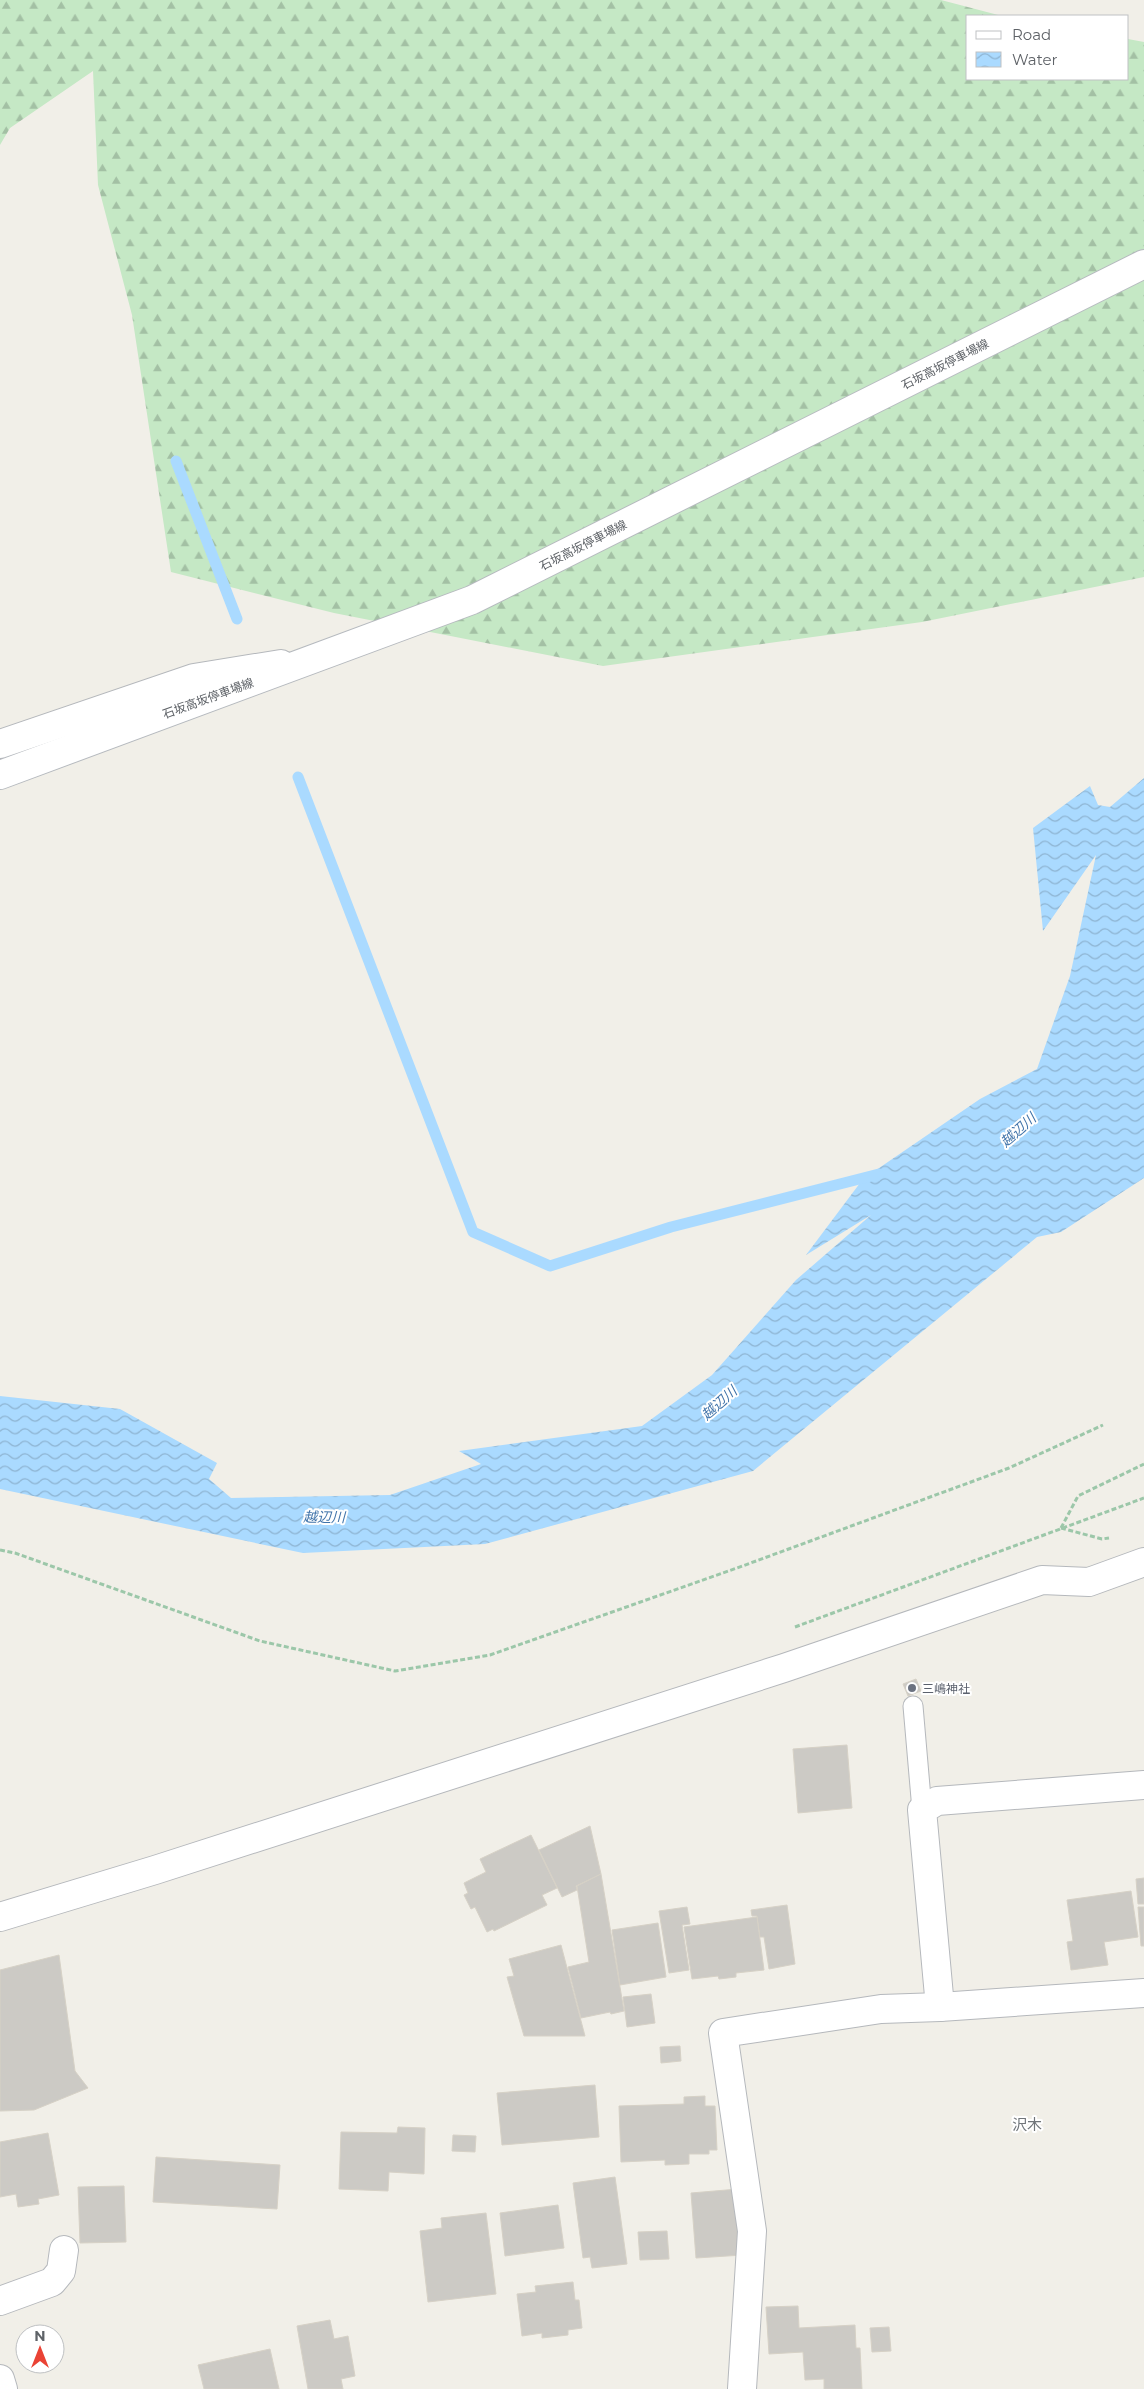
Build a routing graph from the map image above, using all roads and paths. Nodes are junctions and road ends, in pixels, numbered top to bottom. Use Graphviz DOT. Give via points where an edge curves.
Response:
graph roads {
  1 [pos="1144,264"];
  2 [pos="317,658"];
  3 [pos="0,744"];
  4 [pos="0,775"];
  5 [pos="1103,1425"];
  6 [pos="1144,1464"];
  7 [pos="1144,1498"];
  8 [pos="1061,1528"];
  9 [pos="1110,1538"];
  10 [pos="0,1550"];
  11 [pos="1144,1562"];
  12 [pos="790,1629"];
  13 [pos="914,1706"];
  14 [pos="1144,1784"];
  15 [pos="922,1810"];
  16 [pos="0,1917"];
  17 [pos="1144,1993"];
  18 [pos="940,2007"];
  19 [pos="64,2250"];
  20 [pos="0,2301"];
  21 [pos="0,2379"];
  22 [pos="3,2389"];
  23 [pos="742,2389"];
  1 -- 2 [label="street, 石坂高坂停車場線" via="472,600"];
  2 -- 3 [label="street" via="194,678"];
  2 -- 4 [label="street, 石坂高坂停車場線"];
  5 -- 10 [label="path" via="1009,1468 490,1655 395,1671 260,1641"];
  6 -- 8 [label="path" via="1078,1496"];
  7 -- 8 [label="path"];
  8 -- 9 [label="path" via="1102,1539"];
  8 -- 12 [label="path"];
  11 -- 16 [label="street" via="1090,1582 1042,1580 784,1668"];
  13 -- 15 [label="lane"];
  14 -- 15 [label="street" via="937,1801"];
  15 -- 18 [label="street"];
  17 -- 18 [label="street"];
  18 -- 23 [label="street" via="881,2009 723,2033 752,2231"];
  19 -- 20 [label="street" via="61,2271 52,2282"];
  21 -- 22 [label="street"];
}
